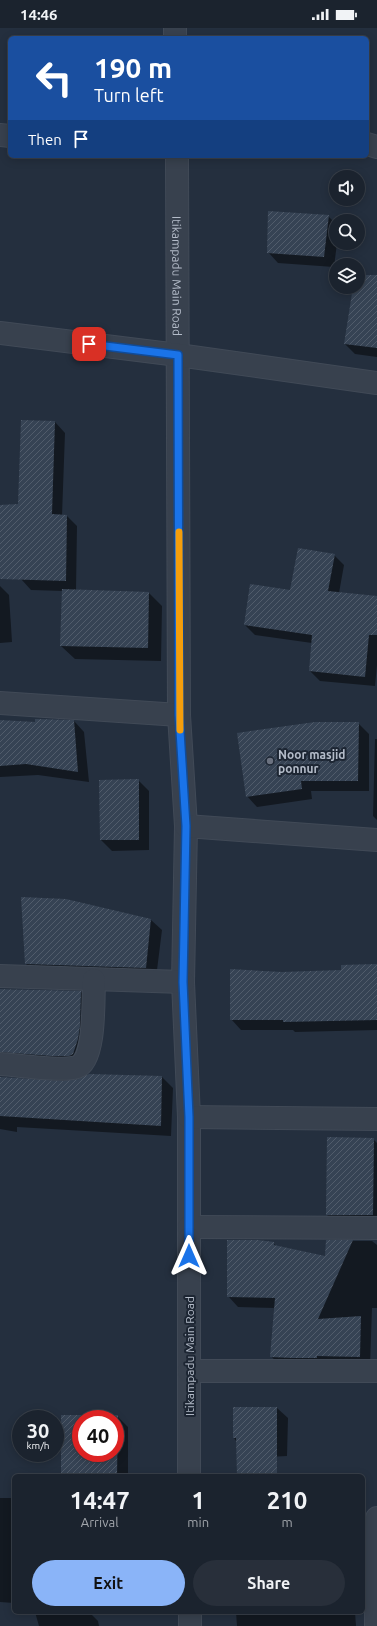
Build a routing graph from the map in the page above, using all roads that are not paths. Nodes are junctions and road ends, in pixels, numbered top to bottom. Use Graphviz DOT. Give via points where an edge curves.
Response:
graph roads {
  1 [pos="173,158"];
  2 [pos="0,333"];
  3 [pos="178,355"];
  4 [pos="377,383"];
  5 [pos="0,703"];
  6 [pos="179,715"];
  7 [pos="186,826"];
  8 [pos="377,840"];
  9 [pos="0,976"];
  10 [pos="94,980"];
  11 [pos="183,982"];
  12 [pos="0,1064"];
  13 [pos="189,1117"];
  14 [pos="377,1119"];
  15 [pos="189,1227"];
  16 [pos="377,1228"];
  17 [pos="189,1371"];
  18 [pos="377,1371"];
  19 [pos="190,1474"];
  20 [pos="377,1518"];
  21 [pos="190,1614"];
  22 [pos="190,1626"];
  23 [pos="376,1626"];
  1 -- 3 [label="street, Itikampadu Main Road"];
  2 -- 3 [label="street"];
  3 -- 4 [label="street"];
  3 -- 6 [label="street, Itikampadu Main Road"];
  5 -- 6 [label="street"];
  6 -- 7 [label="street, Itikampadu Main Road"];
  7 -- 8 [label="street"];
  7 -- 11 [label="street, Itikampadu Main Road"];
  9 -- 10 [label="street"];
  10 -- 11 [label="street"];
  10 -- 12 [label="street" via="92,1036 87,1058 78,1066 61,1068"];
  11 -- 13 [label="street, Itikampadu Main Road"];
  13 -- 14 [label="street"];
  13 -- 15 [label="street, Itikampadu Main Road"];
  15 -- 16 [label="street"];
  15 -- 17 [label="street, Itikampadu Main Road"];
  17 -- 18 [label="street"];
  17 -- 19 [label="street, Itikampadu Main Road"];
  20 -- 23 [label="street"];
  21 -- 22 [label="street"];
}
